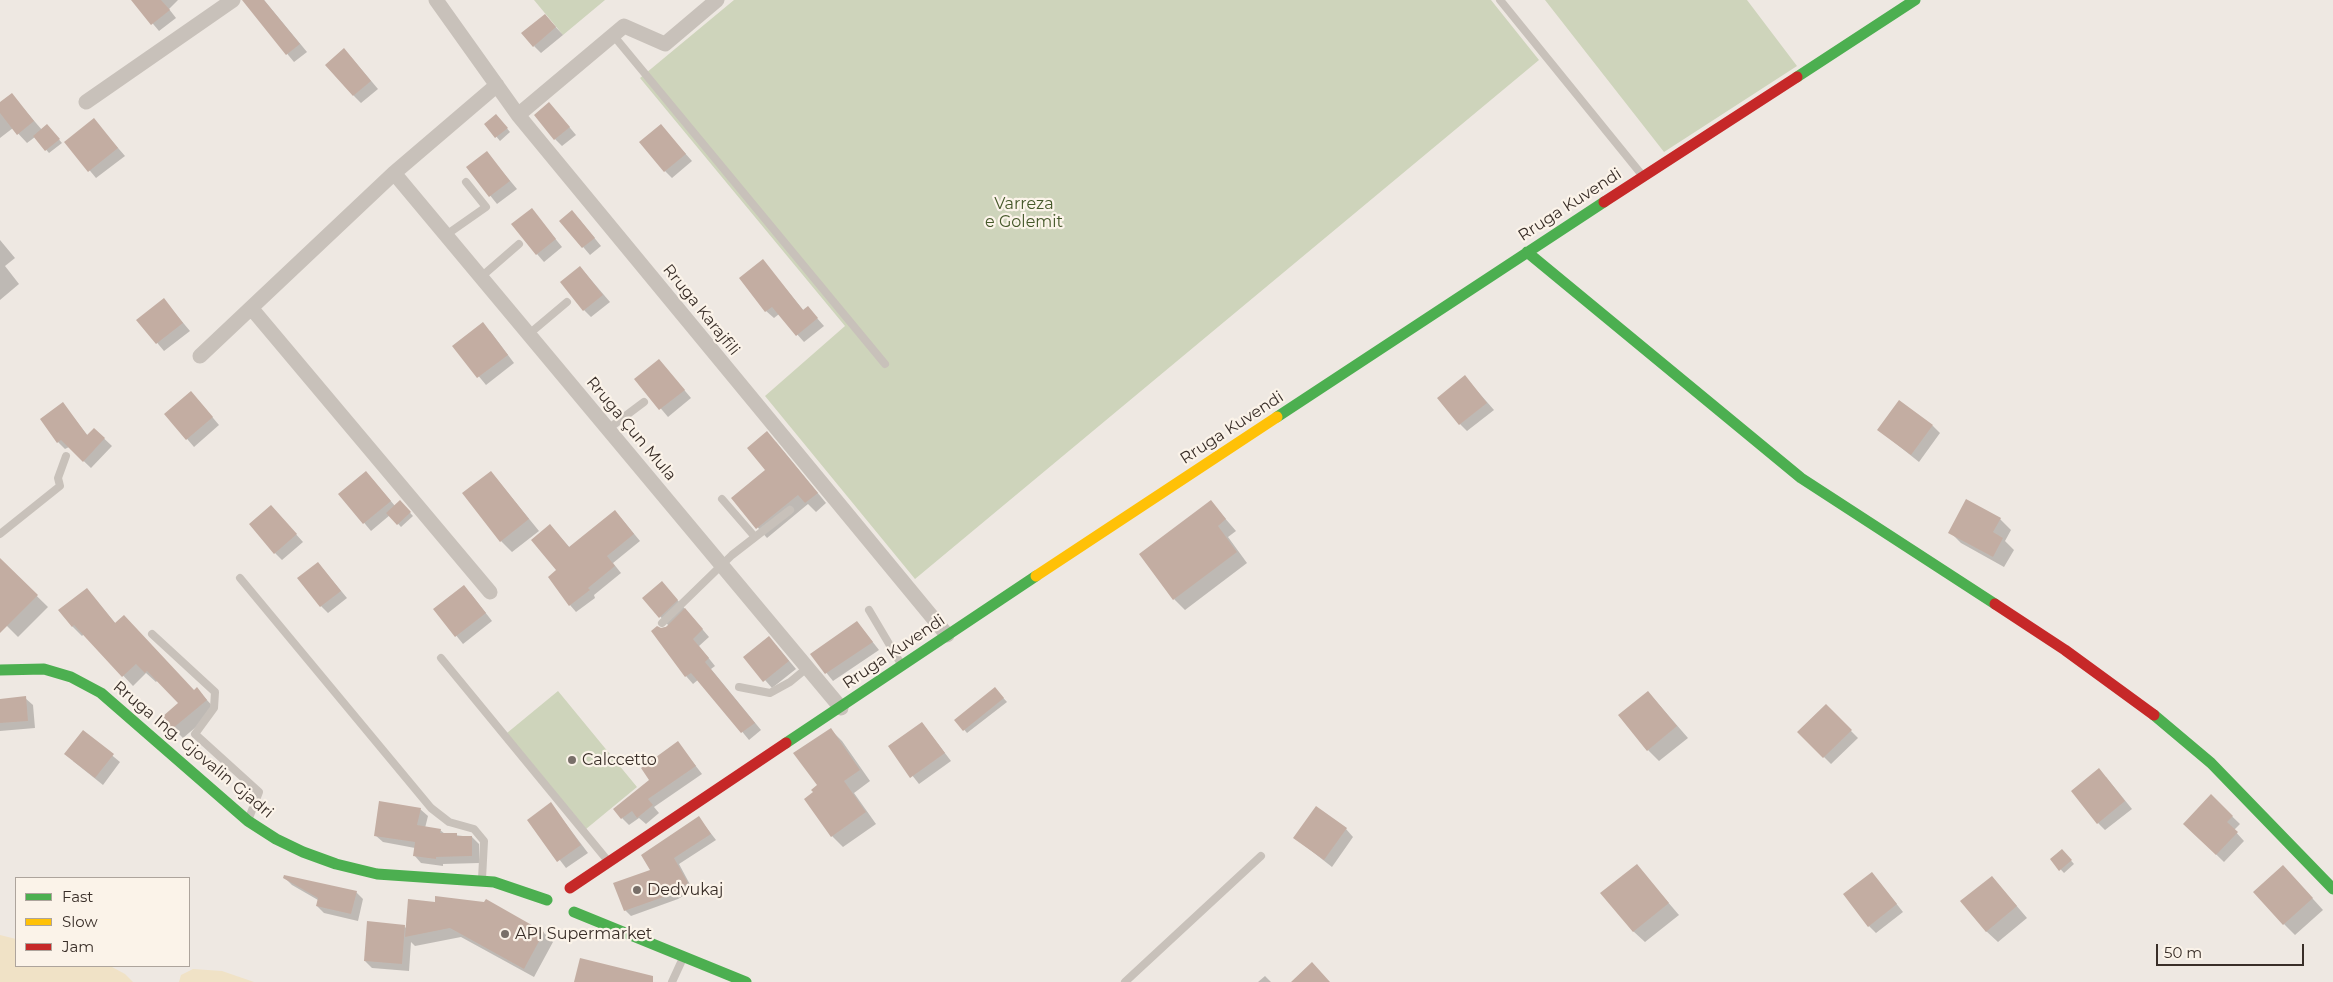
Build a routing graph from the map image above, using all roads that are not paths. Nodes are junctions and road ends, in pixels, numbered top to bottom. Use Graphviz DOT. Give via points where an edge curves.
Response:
graph roads {
  1 [pos="233,0"];
  2 [pos="436,0"];
  3 [pos="717,0"];
  4 [pos="1500,0"];
  5 [pos="1915,0"];
  6 [pos="613,35"];
  7 [pos="497,85"];
  8 [pos="86,102"];
  9 [pos="518,115"];
  10 [pos="394,173"];
  11 [pos="1643,177"];
  12 [pos="466,182"];
  13 [pos="446,235"];
  14 [pos="519,244"];
  15 [pos="1527,252"];
  16 [pos="482,277"];
  17 [pos="567,302"];
  18 [pos="252,309"];
  19 [pos="529,334"];
  20 [pos="200,356"];
  21 [pos="884,364"];
  22 [pos="644,402"];
  23 [pos="608,429"];
  24 [pos="66,456"];
  25 [pos="722,499"];
  26 [pos="790,510"];
  27 [pos="0,534"];
  28 [pos="755,537"];
  29 [pos="722,566"];
  30 [pos="240,578"];
  31 [pos="490,592"];
  32 [pos="869,610"];
  33 [pos="662,623"];
  34 [pos="152,634"];
  35 [pos="947,635"];
  36 [pos="440,658"];
  37 [pos="902,666"];
  38 [pos="807,668"];
  39 [pos="0,670"];
  40 [pos="740,687"];
  41 [pos="841,708"];
  42 [pos="248,822"];
  43 [pos="1261,856"];
  44 [pos="609,863"];
  45 [pos="482,881"];
  46 [pos="2333,889"];
  47 [pos="552,892"];
  48 [pos="574,900"];
  49 [pos="551,912"];
  50 [pos="562,917"];
  51 [pos="684,957"];
  52 [pos="672,982"];
  53 [pos="746,982"];
  54 [pos="1125,982"];
  1 -- 8 [label="street"];
  2 -- 7 [label="street, Rruga Karajfili"];
  3 -- 6 [label="street" via="665,44 624,26"];
  4 -- 11 [label="lane"];
  5 -- 11 [label="street, Rruga Kuvendi"];
  6 -- 9 [label="street"];
  6 -- 21 [label="lane"];
  7 -- 9 [label="street, Rruga Karajfili"];
  7 -- 10 [label="street"];
  9 -- 35 [label="street, Rruga Karajfili"];
  10 -- 13 [label="street, Rruga Çun Mula"];
  10 -- 18 [label="street"];
  11 -- 15 [label="street, Rruga Kuvendi"];
  12 -- 13 [label="lane" via="486,207"];
  13 -- 16 [label="street, Rruga Çun Mula"];
  14 -- 16 [label="lane"];
  15 -- 35 [label="street, Rruga Kuvendi"];
  15 -- 46 [label="street" via="1801,478 2065,650 2170,727 2212,763"];
  16 -- 19 [label="street, Rruga Çun Mula"];
  17 -- 19 [label="lane"];
  18 -- 20 [label="street"];
  18 -- 31 [label="street"];
  19 -- 23 [label="street, Rruga Çun Mula"];
  22 -- 23 [label="lane"];
  23 -- 29 [label="street, Rruga Çun Mula"];
  24 -- 27 [label="lane" via="58,478 60,486"];
  25 -- 28 [label="lane"];
  26 -- 28 [label="lane"];
  28 -- 29 [label="lane"];
  29 -- 33 [label="lane"];
  29 -- 38 [label="street, Rruga Çun Mula"];
  30 -- 45 [label="lane" via="431,808 449,822 474,829 484,841"];
  32 -- 37 [label="lane"];
  34 -- 42 [label="lane" via="215,692 214,708 195,734 259,792"];
  35 -- 37 [label="street, Rruga Kuvendi"];
  36 -- 44 [label="lane"];
  37 -- 41 [label="street, Rruga Kuvendi"];
  38 -- 40 [label="lane" via="770,693"];
  38 -- 41 [label="street, Rruga Çun Mula"];
  39 -- 42 [label="street, Rruga Ing. Gjovalin Gjadri" via="44,669 71,677 100,694"];
  41 -- 44 [label="street, Rruga Kuvendi"];
  42 -- 45 [label="street, Rruga Ing. Gjovalin Gjadri" via="290,846 344,866 377,874"];
  43 -- 54 [label="lane"];
  44 -- 48 [label="street, Rruga Kuvendi"];
  45 -- 47 [label="street, Rruga Ing. Gjovalin Gjadri"];
  47 -- 48 [label="street, Rruga Ing. Gjovalin Gjadri"];
  47 -- 49 [label="street"];
  48 -- 50 [label="street, Rruga Kuvendi"];
  48 -- 51 [label="street, Rruga Ing. Gjovalin Gjadri"];
  51 -- 52 [label="lane"];
  51 -- 53 [label="street, Rruga Ing. Gjovalin Gjadri"];
}
